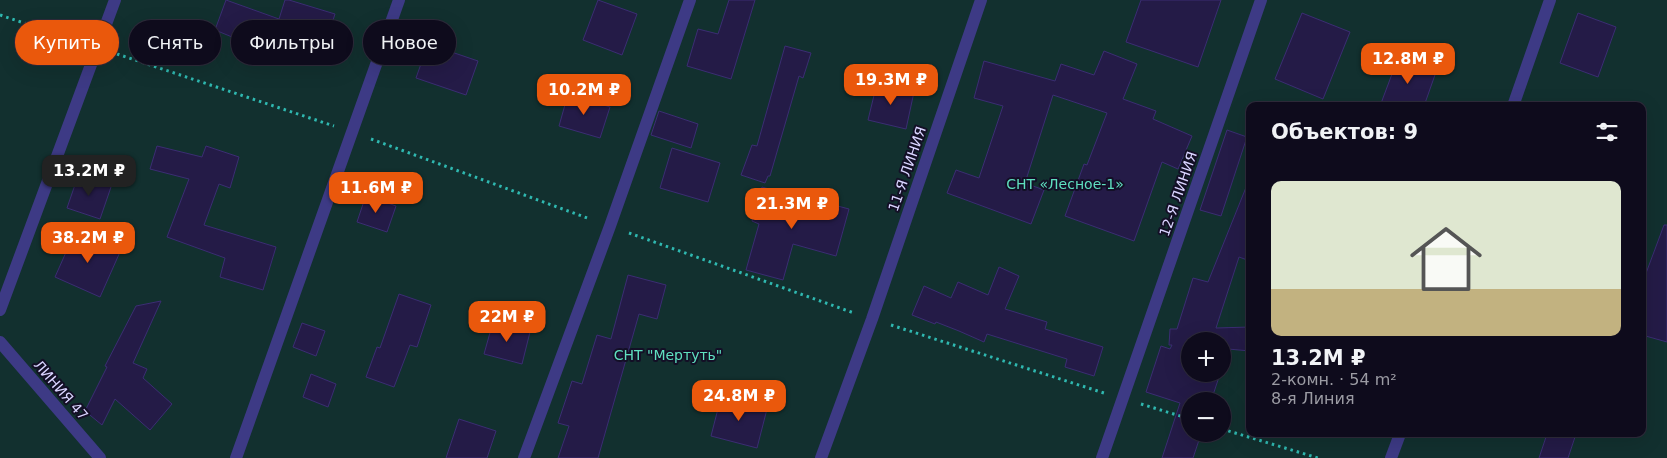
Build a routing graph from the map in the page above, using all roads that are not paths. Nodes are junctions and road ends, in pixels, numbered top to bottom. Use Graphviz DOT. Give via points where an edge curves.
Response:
graph roads {
  1 [pos="115,0"];
  2 [pos="399,0"];
  3 [pos="690,0"];
  4 [pos="980,0"];
  5 [pos="1261,0"];
  6 [pos="1550,0"];
  7 [pos="1514,102"];
  8 [pos="0,310"];
  9 [pos="0,342"];
  10 [pos="1399,437"];
  11 [pos="100,458"];
  12 [pos="236,458"];
  13 [pos="524,458"];
  14 [pos="821,458"];
  15 [pos="1102,458"];
  16 [pos="1391,458"];
  1 -- 8 [label="street"];
  2 -- 12 [label="street"];
  3 -- 13 [label="street"];
  4 -- 14 [label="street, 11-Я ЛИНИЯ" via="872,319"];
  5 -- 15 [label="street, 12-Я ЛИНИЯ"];
  6 -- 7 [label="street"];
  9 -- 11 [label="street, ЛИНИЯ 47"];
  10 -- 16 [label="street"];
}
